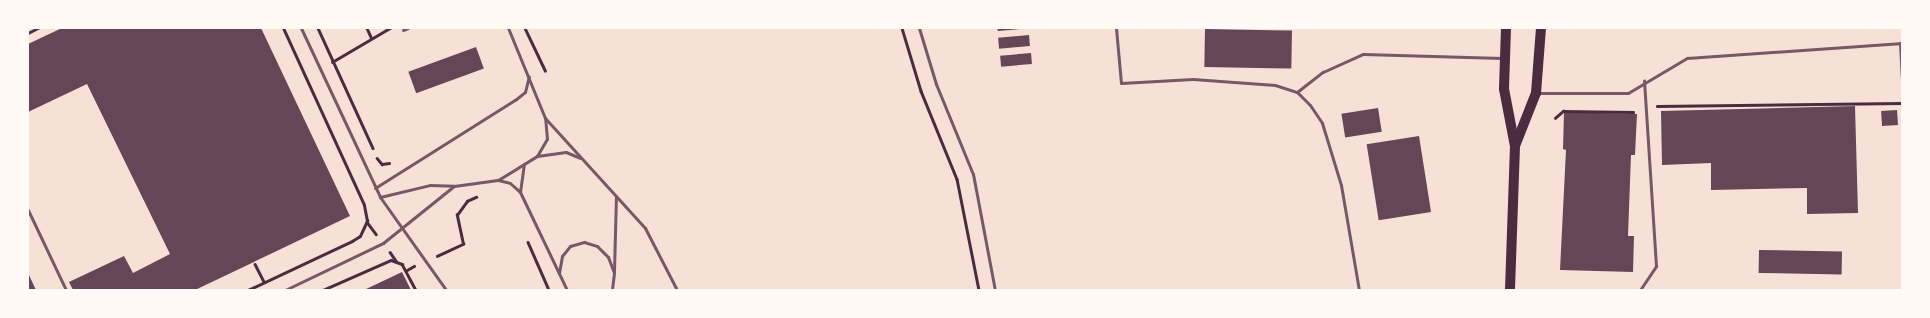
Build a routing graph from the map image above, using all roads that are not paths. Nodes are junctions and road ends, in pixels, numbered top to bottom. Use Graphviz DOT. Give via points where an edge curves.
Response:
graph roads {
  1 [pos="301,28"];
  2 [pos="408,28"];
  3 [pos="508,28"];
  4 [pos="919,28"];
  5 [pos="1116,28"];
  6 [pos="1506,28"];
  7 [pos="1541,28"];
  8 [pos="403,30"];
  9 [pos="1901,43"];
  10 [pos="1505,58"];
  11 [pos="529,76"];
  12 [pos="1902,78"];
  13 [pos="1644,80"];
  14 [pos="1297,92"];
  15 [pos="1536,93"];
  16 [pos="545,118"];
  17 [pos="1515,146"];
  18 [pos="537,156"];
  19 [pos="581,158"];
  20 [pos="524,164"];
  21 [pos="498,180"];
  22 [pos="454,186"];
  23 [pos="375,188"];
  24 [pos="520,192"];
  25 [pos="616,196"];
  26 [pos="380,198"];
  27 [pos="28,210"];
  28 [pos="401,227"];
  29 [pos="559,273"];
  30 [pos="614,273"];
  31 [pos="66,290"];
  32 [pos="285,290"];
  33 [pos="446,290"];
  34 [pos="567,290"];
  35 [pos="612,290"];
  36 [pos="677,290"];
  37 [pos="995,290"];
  38 [pos="1358,290"];
  39 [pos="1510,290"];
  40 [pos="1640,290"];
  1 -- 23 [label="lane"];
  2 -- 8 [label="lane"];
  3 -- 11 [label="lane"];
  4 -- 37 [label="lane" via="936,84 973,174"];
  5 -- 14 [label="lane" via="1121,83 1193,79 1275,85"];
  6 -- 10 [label="main road"];
  7 -- 15 [label="main road"];
  9 -- 12 [label="lane"];
  9 -- 13 [label="lane" via="1687,58"];
  10 -- 14 [label="lane" via="1363,54 1323,72"];
  10 -- 17 [label="main road" via="1504,89"];
  11 -- 16 [label="lane"];
  11 -- 23 [label="lane" via="525,92 515,100"];
  13 -- 15 [label="lane" via="1628,93"];
  13 -- 40 [label="lane" via="1656,266"];
  14 -- 38 [label="lane" via="1322,123 1341,185"];
  15 -- 17 [label="main road"];
  16 -- 18 [label="lane" via="547,139"];
  16 -- 19 [label="lane"];
  17 -- 39 [label="main road"];
  18 -- 19 [label="lane" via="566,152"];
  18 -- 20 [label="lane"];
  19 -- 25 [label="lane"];
  20 -- 21 [label="lane"];
  20 -- 24 [label="lane"];
  21 -- 22 [label="lane"];
  21 -- 24 [label="lane" via="510,183"];
  22 -- 26 [label="lane" via="430,185"];
  22 -- 28 [label="lane"];
  23 -- 26 [label="lane"];
  24 -- 29 [label="lane"];
  25 -- 30 [label="lane"];
  25 -- 36 [label="lane" via="645,228"];
  26 -- 28 [label="lane"];
  27 -- 31 [label="lane"];
  28 -- 32 [label="lane" via="383,243"];
  28 -- 33 [label="lane"];
  29 -- 30 [label="lane" via="562,256 570,246 584,242 597,246 608,257"];
  29 -- 34 [label="lane"];
  30 -- 35 [label="lane"];
}
